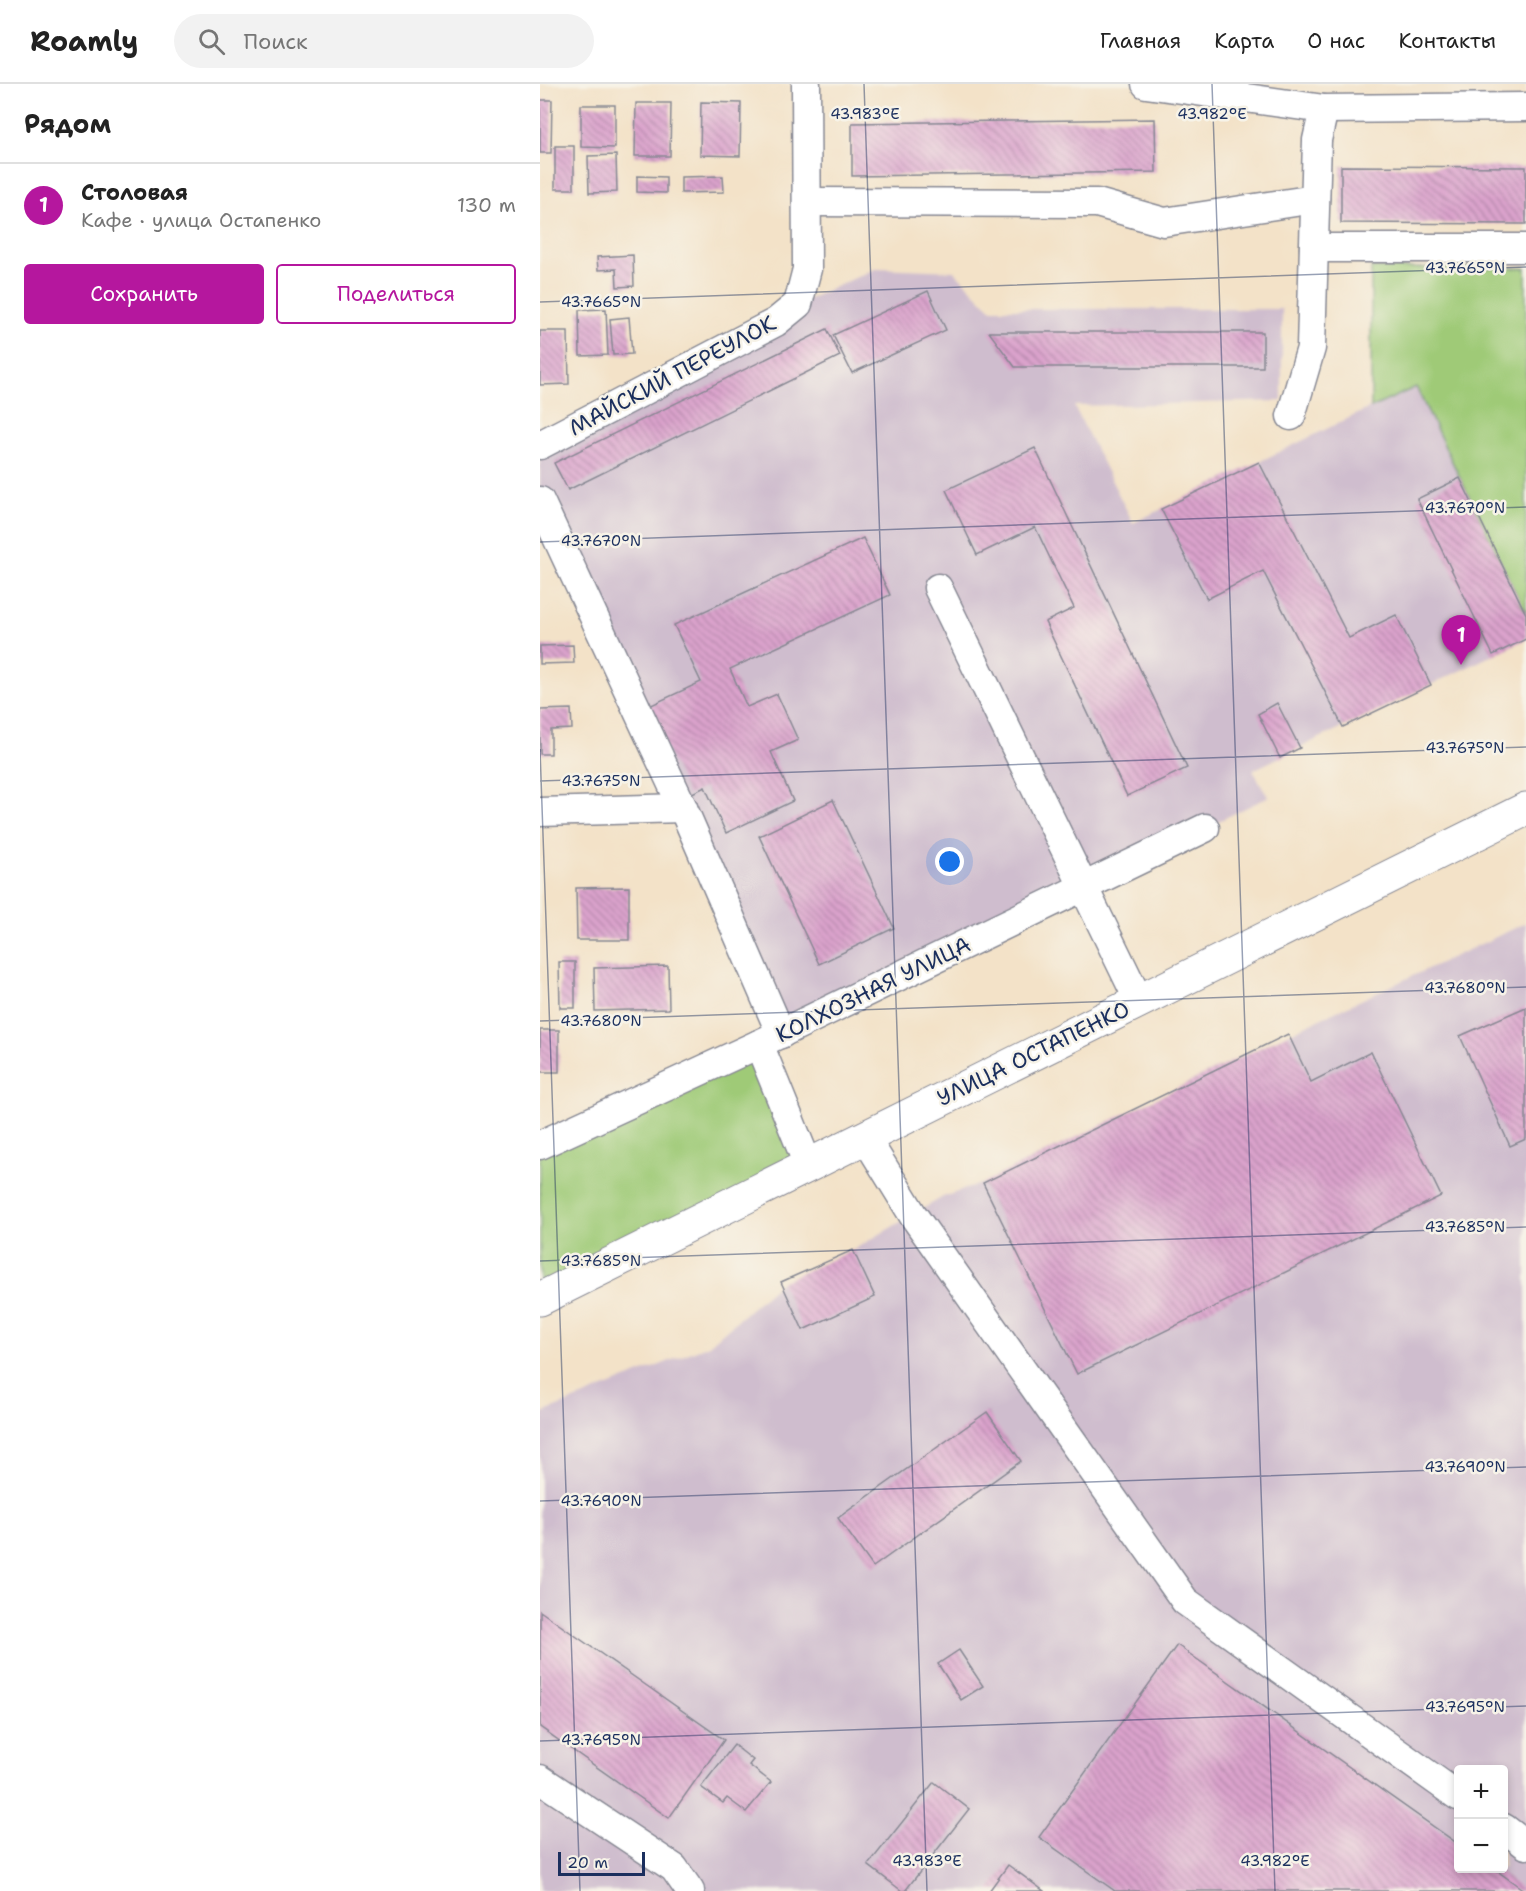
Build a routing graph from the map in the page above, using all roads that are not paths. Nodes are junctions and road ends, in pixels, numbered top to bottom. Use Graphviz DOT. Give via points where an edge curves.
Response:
graph roads {
  1 [pos="806,84"];
  2 [pos="1146,84"];
  3 [pos="1526,107"];
  4 [pos="1324,110"];
  5 [pos="1315,199"];
  6 [pos="807,202"];
  7 [pos="1314,248"];
  8 [pos="1526,248"];
  9 [pos="1291,416"];
  10 [pos="540,445"];
  11 [pos="546,513"];
  12 [pos="938,588"];
  13 [pos="683,808"];
  14 [pos="1526,809"];
  15 [pos="540,812"];
  16 [pos="1204,828"];
  17 [pos="1084,886"];
  18 [pos="1139,1001"];
  19 [pos="770,1039"];
  20 [pos="865,1137"];
  21 [pos="540,1145"];
  22 [pos="808,1166"];
  23 [pos="540,1299"];
  24 [pos="540,1779"];
  25 [pos="1454,1793"];
  26 [pos="1508,1832"];
  27 [pos="1526,1845"];
  28 [pos="690,1891"];
  1 -- 6 [label="street, МАЙСКИЙ ПЕРЕУЛОК"];
  2 -- 4 [label="street"];
  3 -- 4 [label="street"];
  4 -- 5 [label="street" via="1317,140"];
  5 -- 6 [label="street" via="1164,222 1096,203"];
  5 -- 7 [label="street"];
  6 -- 10 [label="street, МАЙСКИЙ ПЕРЕУЛОК" via="807,270 798,304 776,322"];
  7 -- 8 [label="street"];
  7 -- 9 [label="street" via="1311,348"];
  11 -- 13 [label="street"];
  12 -- 17 [label="street"];
  13 -- 15 [label="street"];
  13 -- 19 [label="street"];
  14 -- 18 [label="main road, УЛИЦА ОСТАПЕНКО"];
  16 -- 17 [label="street, КОЛХОЗНАЯ УЛИЦА"];
  17 -- 18 [label="street"];
  17 -- 19 [label="street, КОЛХОЗНАЯ УЛИЦА"];
  18 -- 20 [label="main road, УЛИЦА ОСТАПЕНКО"];
  19 -- 21 [label="street, КОЛХОЗНАЯ УЛИЦА"];
  19 -- 22 [label="street"];
  20 -- 22 [label="main road, УЛИЦА ОСТАПЕНКО"];
  20 -- 25 [label="street" via="913,1215 1185,1601"];
  22 -- 23 [label="main road, УЛИЦА ОСТАПЕНКО"];
  24 -- 28 [label="street" via="674,1868"];
  26 -- 27 [label="street"];
}
